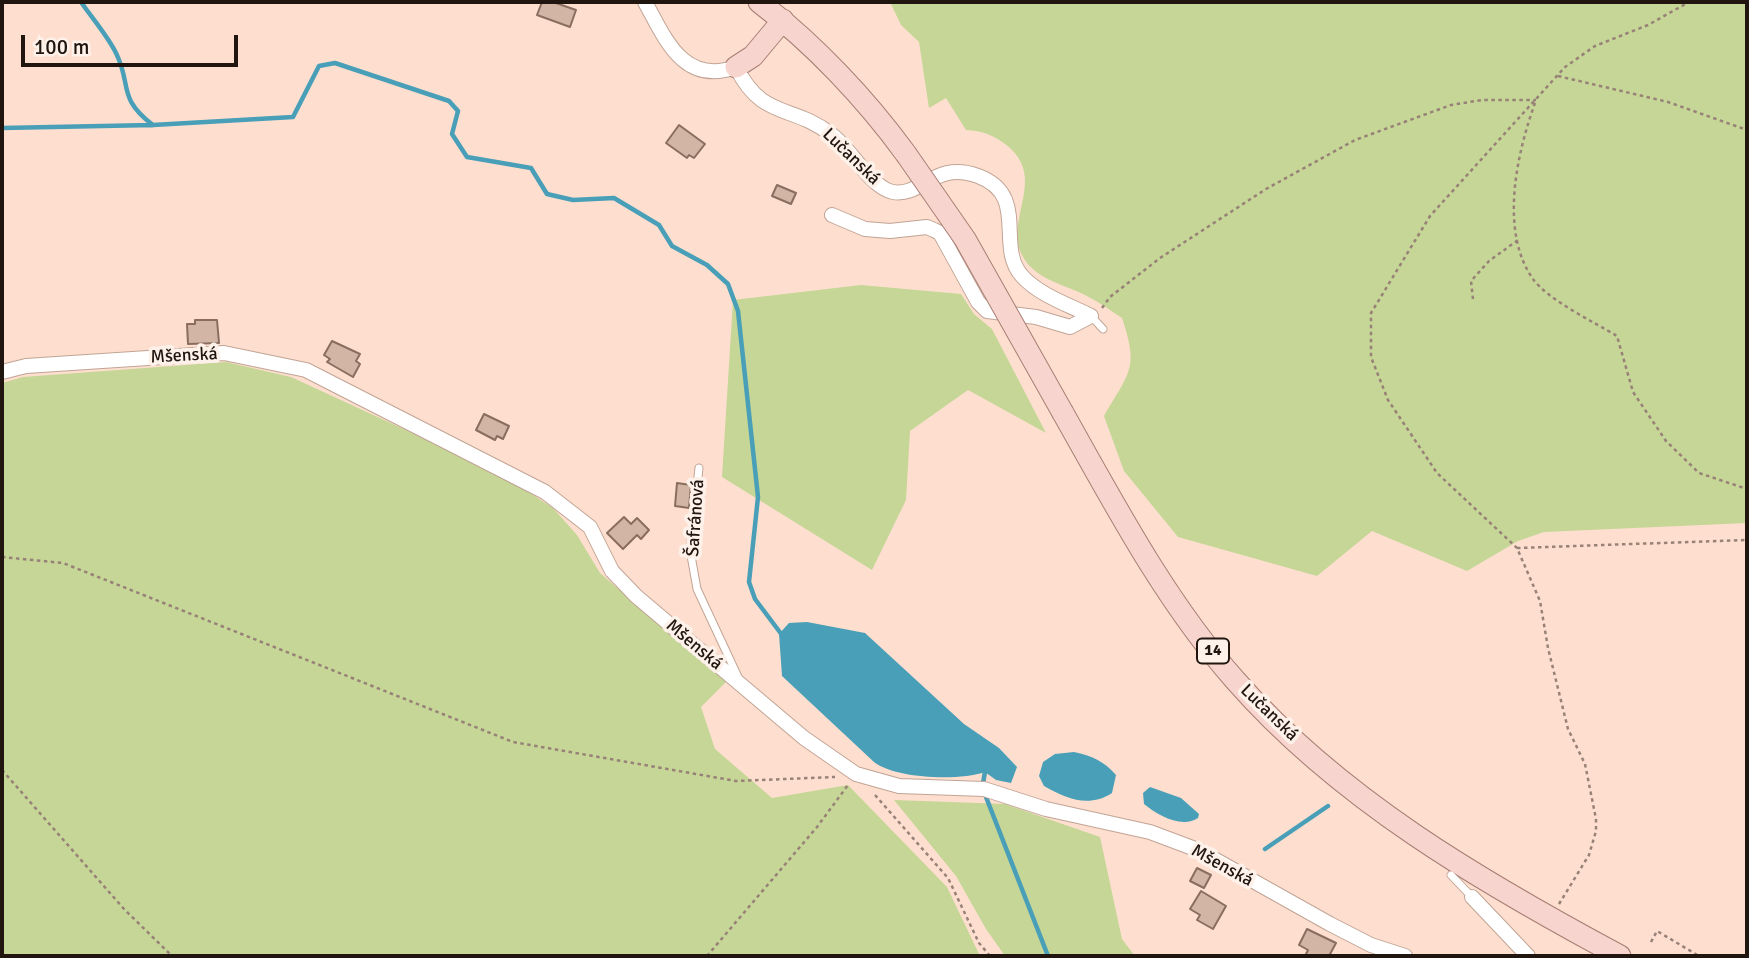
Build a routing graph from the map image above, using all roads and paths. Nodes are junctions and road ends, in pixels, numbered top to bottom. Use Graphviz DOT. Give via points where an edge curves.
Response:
graph roads {
  1 [pos="645,2"];
  2 [pos="759,2"];
  3 [pos="1689,2"];
  4 [pos="783,20"];
  5 [pos="736,67"];
  6 [pos="1558,76"];
  7 [pos="1536,100"];
  8 [pos="1747,130"];
  9 [pos="832,215"];
  10 [pos="1518,240"];
  11 [pos="1473,299"];
  12 [pos="1091,316"];
  13 [pos="1103,328"];
  14 [pos="2,372"];
  15 [pos="699,468"];
  16 [pos="1747,489"];
  17 [pos="1747,540"];
  18 [pos="1517,548"];
  19 [pos="2,557"];
  20 [pos="741,685"];
  21 [pos="2,770"];
  22 [pos="856,774"];
  23 [pos="874,794"];
  24 [pos="1451,874"];
  25 [pos="1472,897"];
  26 [pos="1550,919"];
  27 [pos="1651,942"];
  28 [pos="172,956"];
  29 [pos="707,956"];
  30 [pos="990,956"];
  31 [pos="1405,956"];
  32 [pos="1528,956"];
  33 [pos="1620,956"];
  34 [pos="1699,956"];
  1 -- 5 [label="street" via="662,38 682,60 712,70"];
  2 -- 4 [label="main road, 14"];
  3 -- 6 [label="path" via="1581,54"];
  4 -- 5 [label="main road" via="753,56"];
  4 -- 26 [label="main road, Lučanská / 14, bridge" via="906,154 971,249 1172,597 1235,680 1344,782 1420,840"];
  5 -- 12 [label="street, Lučanská" via="759,100 825,129 889,191 908,190 956,171 979,176 996,187 1010,213 1011,250 1022,276"];
  6 -- 7 [label="path"];
  6 -- 8 [label="path" via="1668,102"];
  7 -- 10 [label="path" via="1524,133 1514,210"];
  7 -- 12 [label="path" via="1451,105 1356,140 1266,189 1160,258"];
  7 -- 18 [label="path" via="1430,216 1371,313 1371,356 1388,400 1437,473"];
  9 -- 12 [label="street" via="865,229 927,227 940,233 978,302 993,314 1036,317 1070,327"];
  10 -- 11 [label="path" via="1471,281"];
  10 -- 16 [label="path" via="1534,281 1617,336 1633,392 1666,441 1699,473"];
  12 -- 13 [label="lane"];
  14 -- 20 [label="street, Mšenská" via="26,366 224,354 306,370 545,492 590,527 612,571 636,596"];
  15 -- 20 [label="lane, Šafránová" via="690,550 697,589"];
  17 -- 18 [label="path"];
  18 -- 26 [label="path" via="1540,601 1548,648 1569,729 1585,764 1596,819 1589,856"];
  19 -- 22 [label="path" via="63,564 513,741 736,781"];
  20 -- 22 [label="street, Mšenská"];
  21 -- 28 [label="path" via="124,909"];
  22 -- 29 [label="path"];
  22 -- 31 [label="street, Mšenská" via="900,786 984,789 1046,809 1150,832 1198,850 1330,924"];
  23 -- 30 [label="path" via="948,878 979,943"];
  24 -- 25 [label="lane"];
  25 -- 32 [label="street"];
  26 -- 33 [label="main road, 14"];
  27 -- 34 [label="path" via="1657,931"];
}
